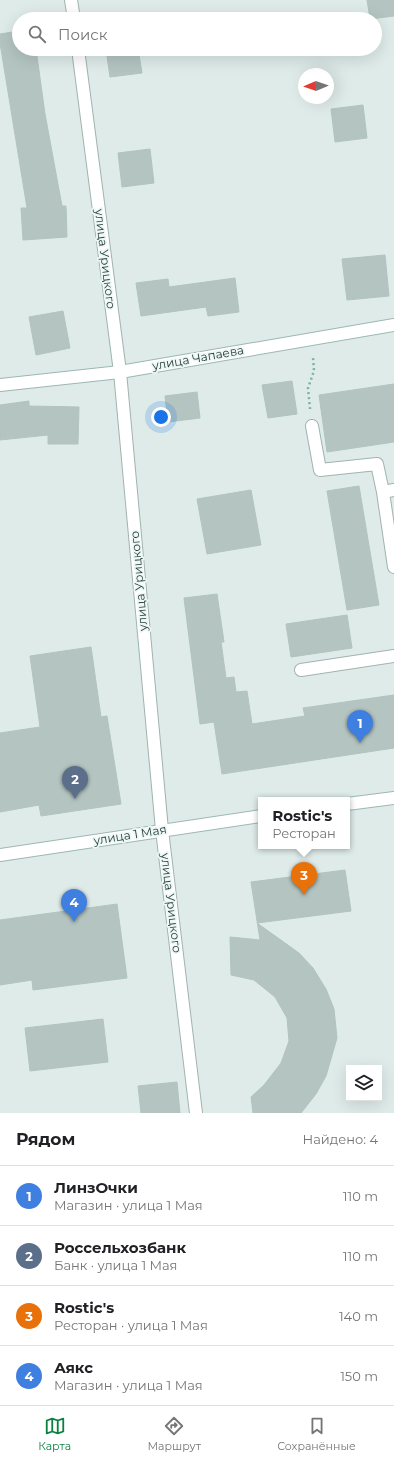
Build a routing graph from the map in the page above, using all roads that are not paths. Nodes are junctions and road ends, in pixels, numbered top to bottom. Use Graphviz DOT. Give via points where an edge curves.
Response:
graph roads {
  1 [pos="71,0"];
  2 [pos="73,12"];
  3 [pos="79,56"];
  4 [pos="394,325"];
  5 [pos="120,372"];
  6 [pos="0,385"];
  7 [pos="312,426"];
  8 [pos="388,491"];
  9 [pos="394,567"];
  10 [pos="394,656"];
  11 [pos="301,670"];
  12 [pos="394,798"];
  13 [pos="350,804"];
  14 [pos="258,816"];
  15 [pos="162,830"];
  16 [pos="0,855"];
  17 [pos="196,1113"];
  1 -- 2 [label="street"];
  3 -- 5 [label="street, улица Урицкого"];
  4 -- 5 [label="street, улица Чапаева"];
  5 -- 6 [label="street, улица Чапаева"];
  5 -- 15 [label="street, улица Урицкого"];
  7 -- 8 [label="street" via="320,470 377,464"];
  8 -- 9 [label="street"];
  10 -- 11 [label="street"];
  12 -- 13 [label="street"];
  14 -- 15 [label="street, улица 1 Мая"];
  15 -- 16 [label="street, улица 1 Мая"];
  15 -- 17 [label="street, улица Урицкого"];
}
